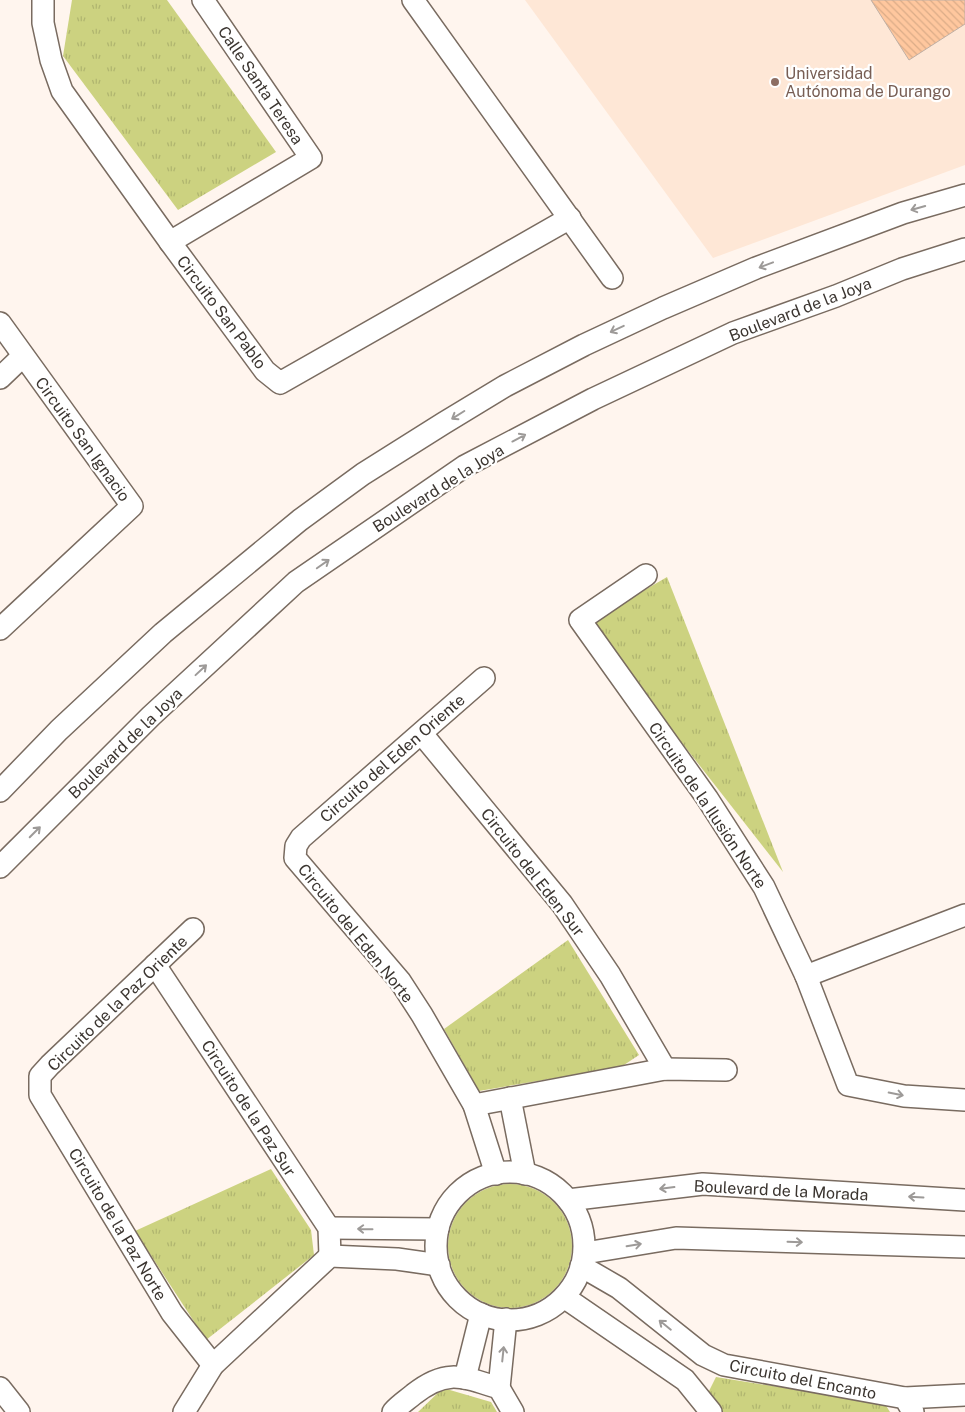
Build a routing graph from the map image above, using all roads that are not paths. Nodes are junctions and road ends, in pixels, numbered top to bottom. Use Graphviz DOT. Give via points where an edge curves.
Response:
graph roads {
  1 [pos="41,0"];
  2 [pos="203,0"];
  3 [pos="413,0"];
  4 [pos="965,195"];
  5 [pos="570,218"];
  6 [pos="170,242"];
  7 [pos="965,249"];
  8 [pos="612,278"];
  9 [pos="0,323"];
  10 [pos="23,356"];
  11 [pos="0,378"];
  12 [pos="646,575"];
  13 [pos="0,630"];
  14 [pos="484,678"];
  15 [pos="422,734"];
  16 [pos="0,791"];
  17 [pos="301,838"];
  18 [pos="0,867"];
  19 [pos="965,915"];
  20 [pos="193,929"];
  21 [pos="155,965"];
  22 [pos="806,976"];
  23 [pos="665,1069"];
  24 [pos="726,1070"];
  25 [pos="40,1076"];
  26 [pos="510,1098"];
  27 [pos="965,1100"];
  28 [pos="474,1105"];
  29 [pos="496,1174"];
  30 [pos="525,1174"];
  31 [pos="568,1200"];
  32 [pos="965,1200"];
  33 [pos="328,1228"];
  34 [pos="438,1229"];
  35 [pos="965,1247"];
  36 [pos="330,1256"];
  37 [pos="583,1260"];
  38 [pos="439,1265"];
  39 [pos="564,1297"];
  40 [pos="481,1314"];
  41 [pos="506,1319"];
  42 [pos="703,1355"];
  43 [pos="213,1365"];
  44 [pos="465,1378"];
  45 [pos="685,1380"];
  46 [pos="0,1388"];
  47 [pos="499,1388"];
  48 [pos="965,1395"];
  49 [pos="909,1405"];
  50 [pos="19,1412"];
  51 [pos="184,1412"];
  52 [pos="392,1412"];
  53 [pos="513,1412"];
  54 [pos="712,1412"];
  1 -- 6 [label="street, Circuito San Pablo" via="51,60 62,91"];
  2 -- 6 [label="street, Calle Santa Teresa" via="311,158"];
  3 -- 5 [label="street"];
  4 -- 16 [label="street, one-way" via="902,213 756,268 663,308 505,386 451,419 363,474 300,520 163,633 59,730"];
  5 -- 6 [label="street, Circuito San Pablo" via="280,383 265,371"];
  5 -- 8 [label="street"];
  18 -- 7 [label="street, Boulevard de la Joya, one-way" via="150,716 296,582 465,466 593,399 732,333"];
  9 -- 10 [label="street, Circuito San Ignacio"];
  10 -- 11 [label="street"];
  10 -- 13 [label="street, Circuito San Ignacio" via="132,506"];
  12 -- 22 [label="street, Circuito de la Ilusión Norte" via="580,620 707,798 764,887"];
  14 -- 15 [label="street, Circuito del Eden Oriente"];
  15 -- 17 [label="street, Circuito del Eden Oriente"];
  15 -- 23 [label="street, Circuito del Eden Sur" via="562,904 610,975"];
  17 -- 28 [label="street, Circuito del Eden Norte" via="294,858 400,981"];
  19 -- 22 [label="street"];
  20 -- 21 [label="street, Circuito de la Paz Oriente"];
  21 -- 25 [label="street, Circuito de la Paz Oriente"];
  21 -- 33 [label="street, Circuito de la Paz Sur"];
  22 -- 27 [label="street, Circuito de la Ilusión Norte, one-way" via="848,1085 904,1096"];
  23 -- 24 [label="street"];
  23 -- 26 [label="street"];
  25 -- 43 [label="street, Circuito de la Paz Norte" via="40,1095 172,1313"];
  26 -- 28 [label="street"];
  26 -- 30 [label="street"];
  28 -- 29 [label="street"];
  29 -- 30 [label="street"];
  29 -- 34 [label="street" via="465,1187 453,1199"];
  30 -- 31 [label="street" via="542,1179"];
  32 -- 31 [label="street, Boulevard de la Morada, one-way" via="703,1184"];
  31 -- 37 [label="street" via="580,1223"];
  34 -- 33 [label="street, one-way"];
  33 -- 36 [label="street, Circuito de la Paz Sur"];
  34 -- 38 [label="street"];
  37 -- 35 [label="street, one-way" via="676,1238"];
  36 -- 38 [label="street" via="397,1259"];
  36 -- 43 [label="street"];
  37 -- 39 [label="street" via="572,1288"];
  42 -- 37 [label="street, Circuito del Encanto, one-way"];
  38 -- 40 [label="street" via="452,1291"];
  39 -- 41 [label="street" via="528,1318"];
  39 -- 45 [label="street"];
  40 -- 41 [label="street"];
  40 -- 44 [label="street"];
  47 -- 41 [label="street, one-way"];
  42 -- 45 [label="street"];
  42 -- 49 [label="street, Circuito del Encanto" via="748,1370"];
  43 -- 51 [label="street"];
  44 -- 47 [label="street"];
  44 -- 52 [label="street" via="435,1380"];
  45 -- 54 [label="street"];
  46 -- 50 [label="street"];
  47 -- 53 [label="street"];
  48 -- 49 [label="street, Circuito del Encanto"];
}
